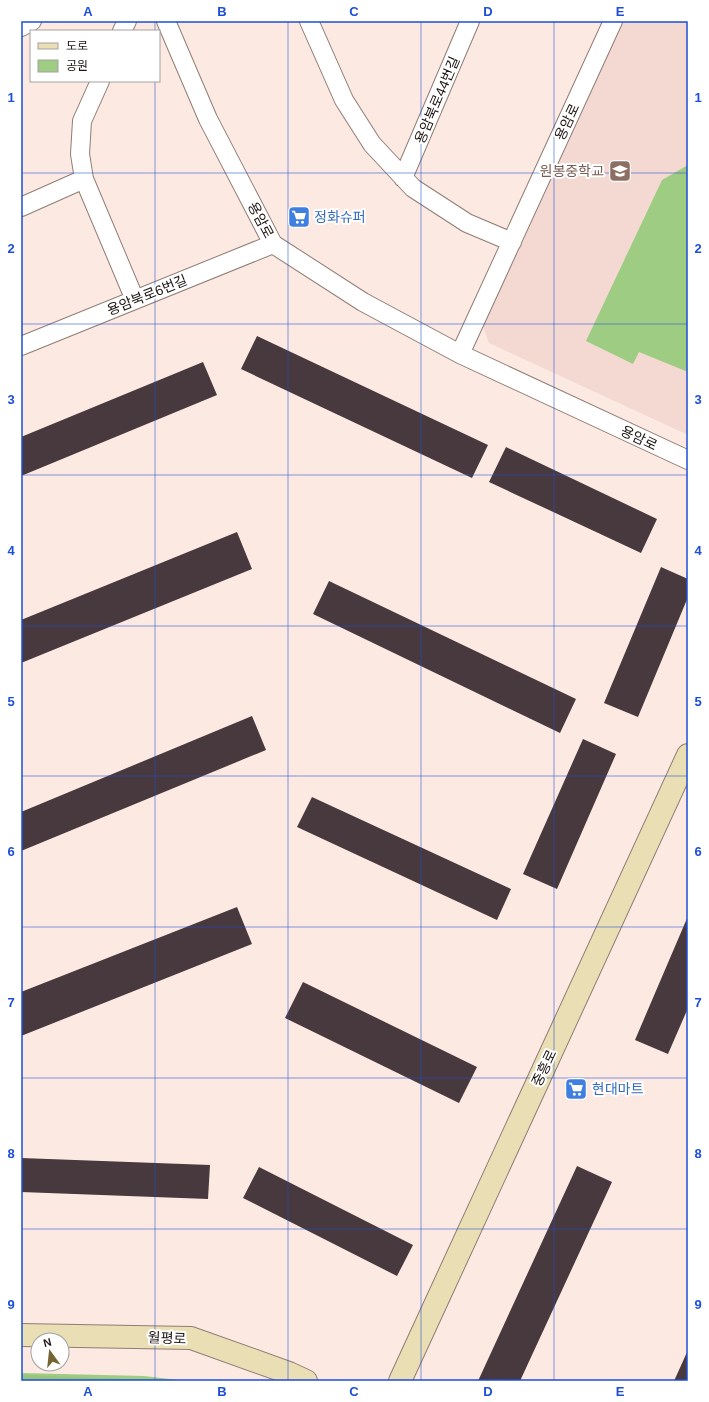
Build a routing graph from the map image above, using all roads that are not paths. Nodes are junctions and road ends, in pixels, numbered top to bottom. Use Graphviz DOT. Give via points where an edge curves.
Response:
graph roads {
  1 [pos="32,21"];
  2 [pos="127,21"];
  3 [pos="166,21"];
  4 [pos="309,21"];
  5 [pos="470,21"];
  6 [pos="613,21"];
  7 [pos="21,27"];
  8 [pos="122,30"];
  9 [pos="100,82"];
  10 [pos="403,178"];
  11 [pos="84,179"];
  12 [pos="21,207"];
  13 [pos="512,242"];
  14 [pos="273,244"];
  15 [pos="135,300"];
  16 [pos="21,346"];
  17 [pos="460,354"];
  18 [pos="688,460"];
  19 [pos="688,755"];
  20 [pos="21,1335"];
  21 [pos="306,1381"];
  22 [pos="400,1381"];
  1 -- 7 [label="street"];
  2 -- 8 [label="street"];
  3 -- 14 [label="street, 용암로" via="208,119"];
  4 -- 10 [label="street" via="344,100 372,144"];
  5 -- 10 [label="street, 용암북로44번길"];
  6 -- 13 [label="street, 용암로"];
  9 -- 11 [label="street" via="82,121 80,154"];
  10 -- 13 [label="street" via="412,188 467,223"];
  11 -- 12 [label="street"];
  11 -- 15 [label="street"];
  13 -- 17 [label="street, 용암로"];
  14 -- 15 [label="street, 용암북로6번길"];
  14 -- 17 [label="street, 용암로" via="363,302"];
  15 -- 16 [label="street, 용암북로6번길"];
  17 -- 18 [label="street, 용암로"];
  19 -- 22 [label="street, 중흥로"];
  20 -- 21 [label="street, 월평로" via="191,1338"];
}
